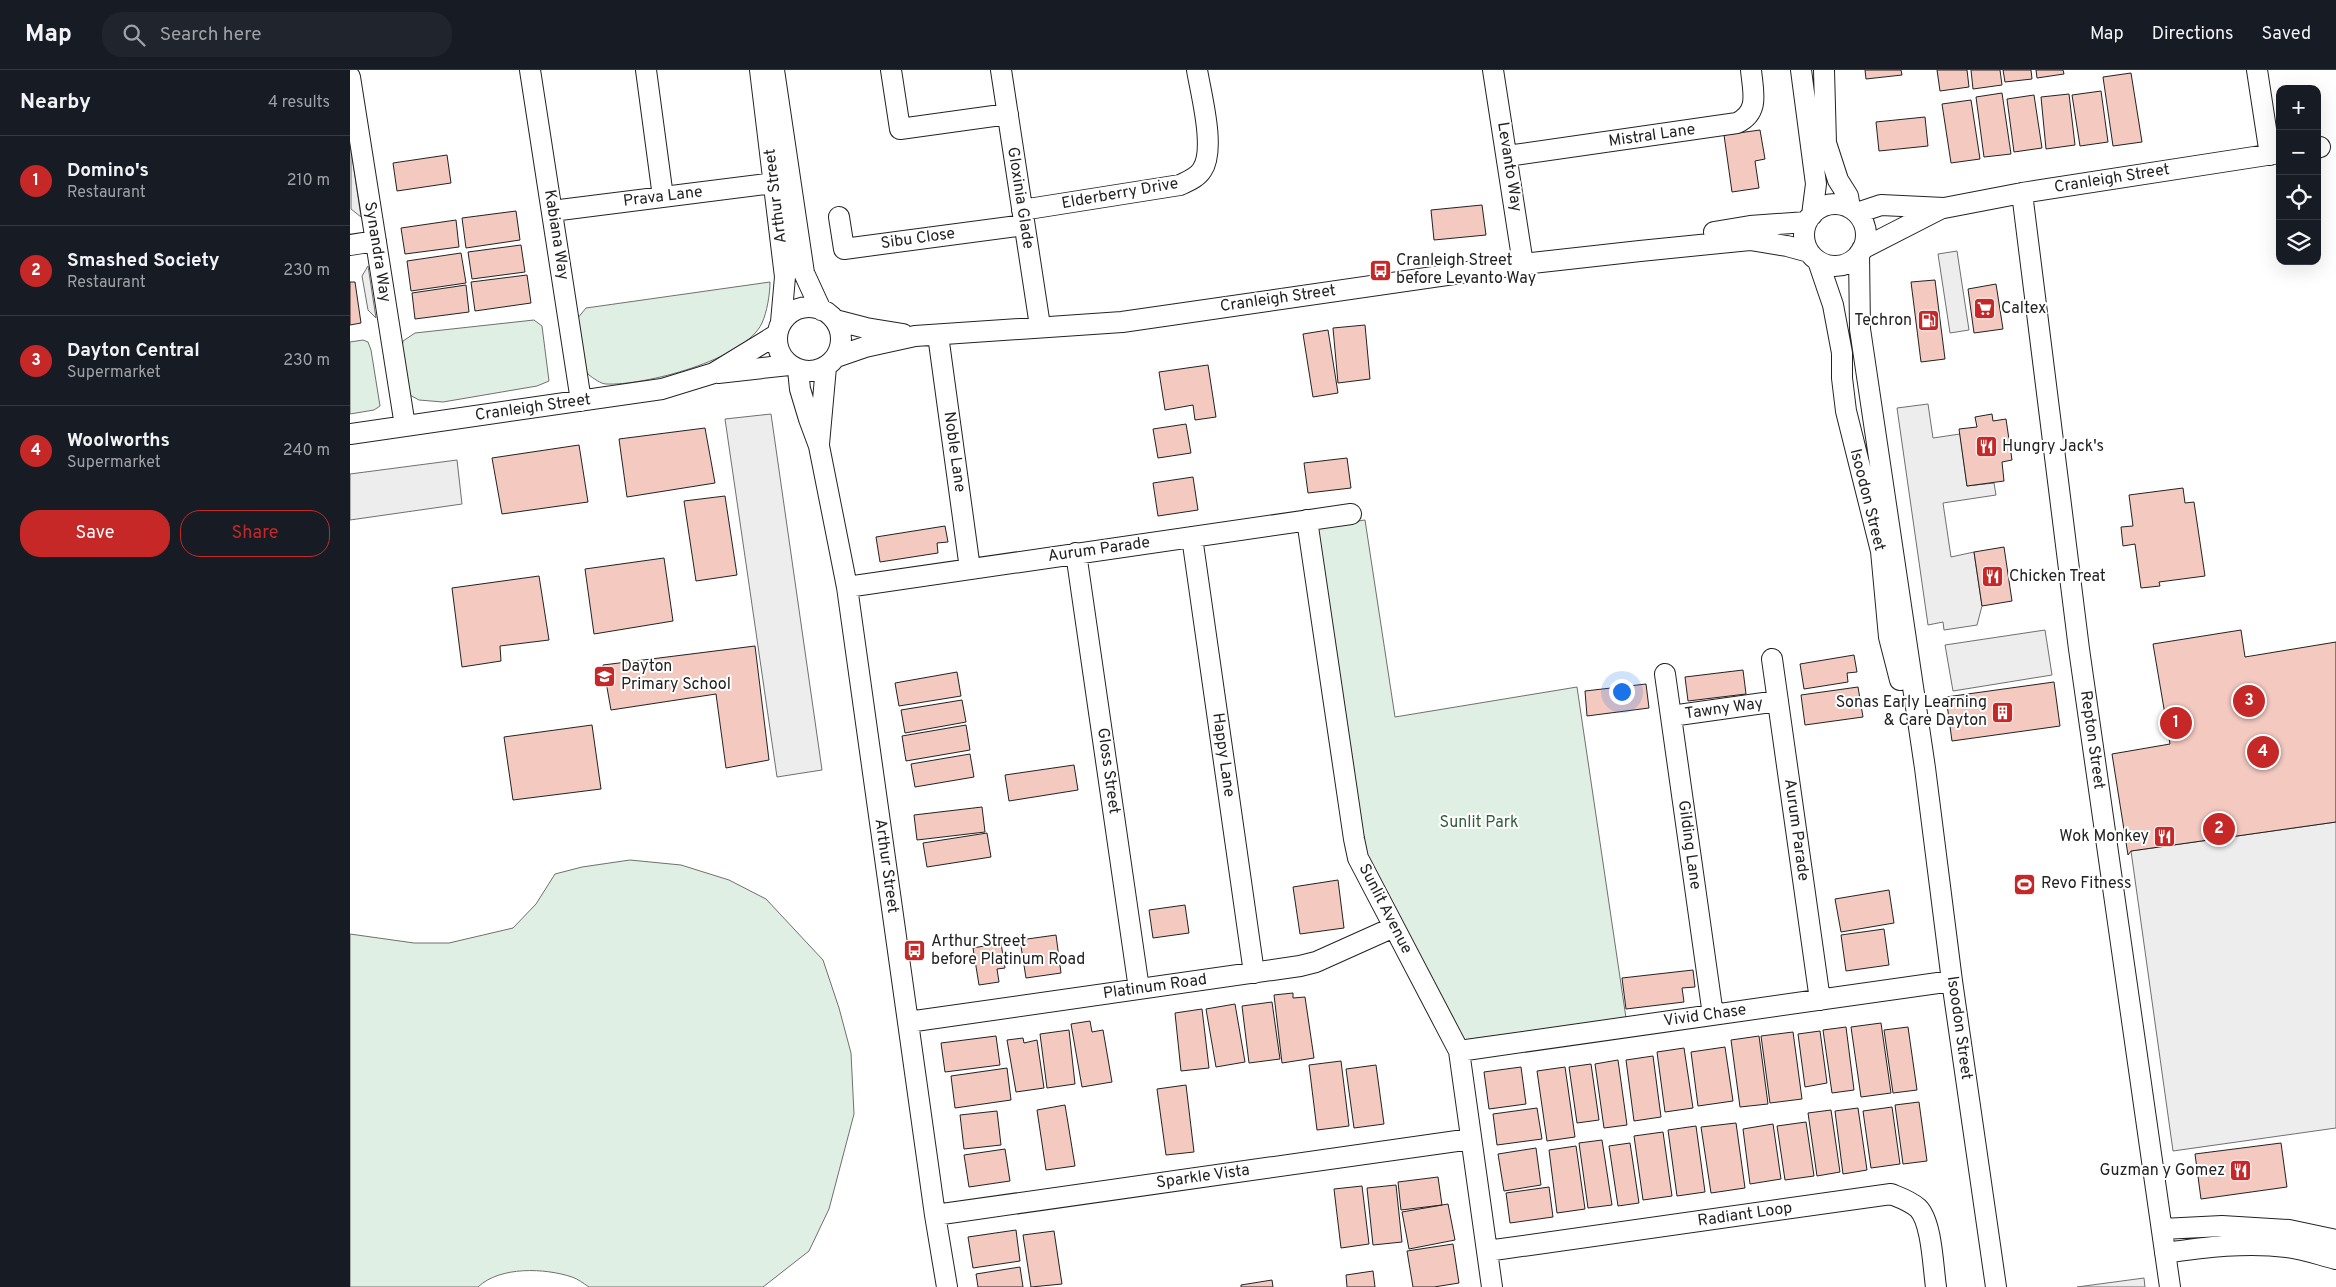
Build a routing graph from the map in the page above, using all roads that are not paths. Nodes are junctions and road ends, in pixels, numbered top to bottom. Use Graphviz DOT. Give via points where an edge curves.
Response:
graph roads {
  1 [pos="530,70"];
  2 [pos="646,70"];
  3 [pos="760,70"];
  4 [pos="774,70"];
  5 [pos="891,70"];
  6 [pos="1001,70"];
  7 [pos="1198,70"];
  8 [pos="1494,70"];
  9 [pos="1751,70"];
  10 [pos="1802,70"];
  11 [pos="1824,70"];
  12 [pos="2257,70"];
  13 [pos="350,77"];
  14 [pos="1008,114"];
  15 [pos="2275,154"];
  16 [pos="1507,156"];
  17 [pos="774,183"];
  18 [pos="2022,193"];
  19 [pos="663,197"];
  20 [pos="1944,208"];
  21 [pos="1854,210"];
  22 [pos="552,211"];
  23 [pos="839,216"];
  24 [pos="1023,217"];
  25 [pos="1809,218"];
  26 [pos="376,241"];
  27 [pos="350,245"];
  28 [pos="1640,250"];
  29 [pos="1861,251"];
  30 [pos="1814,256"];
  31 [pos="1523,264"];
  32 [pos="828,315"];
  33 [pos="1040,326"];
  34 [pos="779,329"];
  35 [pos="938,335"];
  36 [pos="915,336"];
  37 [pos="831,362"];
  38 [pos="794,368"];
  39 [pos="714,373"];
  40 [pos="581,401"];
  41 [pos="405,426"];
  42 [pos="350,434"];
  43 [pos="819,446"];
  44 [pos="1351,514"];
  45 [pos="1307,520"];
  46 [pos="1192,537"];
  47 [pos="1076,554"];
  48 [pos="970,569"];
  49 [pos="847,587"];
  50 [pos="1772,659"];
  51 [pos="1665,674"];
  52 [pos="1778,701"];
  53 [pos="1671,716"];
  54 [pos="1925,768"];
  55 [pos="1394,927"];
  56 [pos="1254,973"];
  57 [pos="1952,981"];
  58 [pos="1139,989"];
  59 [pos="1820,1000"];
  60 [pos="1713,1015"];
  61 [pos="908,1022"];
  62 [pos="1459,1051"];
  63 [pos="1471,1139"];
  64 [pos="934,1215"];
  65 [pos="2162,1229"];
  66 [pos="2336,1240"];
  67 [pos="1487,1251"];
  68 [pos="2165,1253"];
  69 [pos="2336,1258"];
  70 [pos="947,1287"];
  71 [pos="1492,1287"];
  72 [pos="1936,1287"];
  73 [pos="1996,1287"];
  74 [pos="2170,1287"];
  1 -- 22 [label="street, Kabiana Way"];
  2 -- 19 [label="street"];
  3 -- 17 [label="street, Arthur Street"];
  4 -- 32 [label="street, Arthur Street" via="804,273"];
  5 -- 14 [label="street" via="900,129"];
  6 -- 14 [label="street, Gloxinia Glade"];
  7 -- 24 [label="street, Elderberry Drive" via="1208,150 1202,169 1193,179 1180,185"];
  8 -- 16 [label="street, Levanto Way"];
  9 -- 16 [label="street, Mistral Lane" via="1751,112 1737,123"];
  10 -- 25 [label="street, Isoodon Street" via="1816,184"];
  11 -- 21 [label="street, Isoodon Street" via="1826,143 1838,180"];
  12 -- 15 [label="street"];
  13 -- 26 [label="street, Synandra Way"];
  14 -- 24 [label="street, Gloxinia Glade"];
  15 -- 18 [label="street, Cranleigh Street"];
  16 -- 31 [label="street, Levanto Way"];
  17 -- 19 [label="street, Prava Lane"];
  17 -- 34 [label="street, Arthur Street" via="785,277"];
  18 -- 20 [label="street, Cranleigh Street"];
  18 -- 65 [label="street, Repton Street" via="2079,649"];
  19 -- 22 [label="street, Prava Lane"];
  20 -- 21 [label="street, Cranleigh Street" via="1881,205"];
  20 -- 29 [label="street, Cranleigh Street"];
  21 -- 25 [label="street" via="1842,205 1826,205"];
  21 -- 29 [label="street, Isoodon Street" via="1865,228"];
  22 -- 40 [label="street, Kabiana Way"];
  23 -- 24 [label="street, Sibu Close" via="844,249"];
  24 -- 33 [label="street, Gloxinia Glade"];
  25 -- 28 [label="street, Cranleigh Street" via="1680,236"];
  25 -- 30 [label="street, Isoodon Street" via="1804,238"];
  26 -- 27 [label="street"];
  26 -- 41 [label="street, Synandra Way"];
  28 -- 30 [label="street, Cranleigh Street" via="1750,240 1787,246"];
  28 -- 31 [label="street, Cranleigh Street"];
  29 -- 30 [label="street" via="1849,262 1837,266"];
  29 -- 54 [label="street, Isoodon Street" via="1860,329"];
  30 -- 54 [label="street, Isoodon Street" via="1833,305 1842,353 1846,411 1881,551 1889,637"];
  31 -- 33 [label="street, Cranleigh Street" via="1122,322"];
  32 -- 34 [label="street" via="810,307 799,308 789,314"];
  32 -- 36 [label="street, Cranleigh Street" via="866,328"];
  32 -- 37 [label="street" via="841,339"];
  33 -- 35 [label="street, Cranleigh Street"];
  34 -- 38 [label="street" via="777,349"];
  34 -- 39 [label="street, Cranleigh Street"];
  35 -- 36 [label="street, Cranleigh Street"];
  35 -- 48 [label="street, Noble Lane"];
  36 -- 37 [label="street, Cranleigh Street" via="865,347"];
  37 -- 38 [label="street" via="812,372"];
  37 -- 43 [label="street, Arthur Street"];
  38 -- 39 [label="street, Cranleigh Street"];
  38 -- 43 [label="street, Arthur Street"];
  39 -- 40 [label="street, Cranleigh Street" via="662,389"];
  40 -- 41 [label="street, Cranleigh Street"];
  41 -- 42 [label="street, Cranleigh Street"];
  43 -- 49 [label="street, Arthur Street"];
  44 -- 45 [label="street, Aurum Parade"];
  45 -- 46 [label="street, Aurum Parade"];
  45 -- 55 [label="street, Sunlit Avenue" via="1358,858"];
  46 -- 47 [label="street, Aurum Parade"];
  46 -- 56 [label="street, Happy Lane"];
  47 -- 48 [label="street, Aurum Parade"];
  47 -- 58 [label="street, Gloss Street"];
  48 -- 49 [label="street, Aurum Parade"];
  49 -- 61 [label="street, Arthur Street"];
  50 -- 52 [label="street, Aurum Parade"];
  51 -- 53 [label="street, Gilding Lane"];
  52 -- 53 [label="street, Tawny Way"];
  52 -- 59 [label="street, Aurum Parade"];
  53 -- 60 [label="street, Gilding Lane"];
  54 -- 57 [label="street, Isoodon Street"];
  55 -- 56 [label="street, Platinum Road" via="1316,962"];
  55 -- 62 [label="street, Sunlit Avenue"];
  56 -- 58 [label="street, Platinum Road"];
  57 -- 59 [label="street, Vivid Chase"];
  57 -- 73 [label="street, Isoodon Street"];
  58 -- 61 [label="street, Platinum Road"];
  59 -- 60 [label="street, Vivid Chase"];
  60 -- 62 [label="street, Vivid Chase"];
  61 -- 64 [label="street, Arthur Street"];
  62 -- 63 [label="street, Sunlit Avenue"];
  63 -- 64 [label="street, Sparkle Vista"];
  63 -- 67 [label="street, Sunlit Avenue"];
  64 -- 70 [label="street, Arthur Street"];
  65 -- 66 [label="street" via="2222,1226 2289,1230"];
  65 -- 68 [label="street, Repton Street"];
  67 -- 71 [label="street, Sunlit Avenue"];
  67 -- 72 [label="street, Radiant Loop" via="1891,1194 1919,1209 1926,1219"];
  68 -- 69 [label="street" via="2245,1244 2288,1247"];
  68 -- 74 [label="street, Repton Street"];
}
